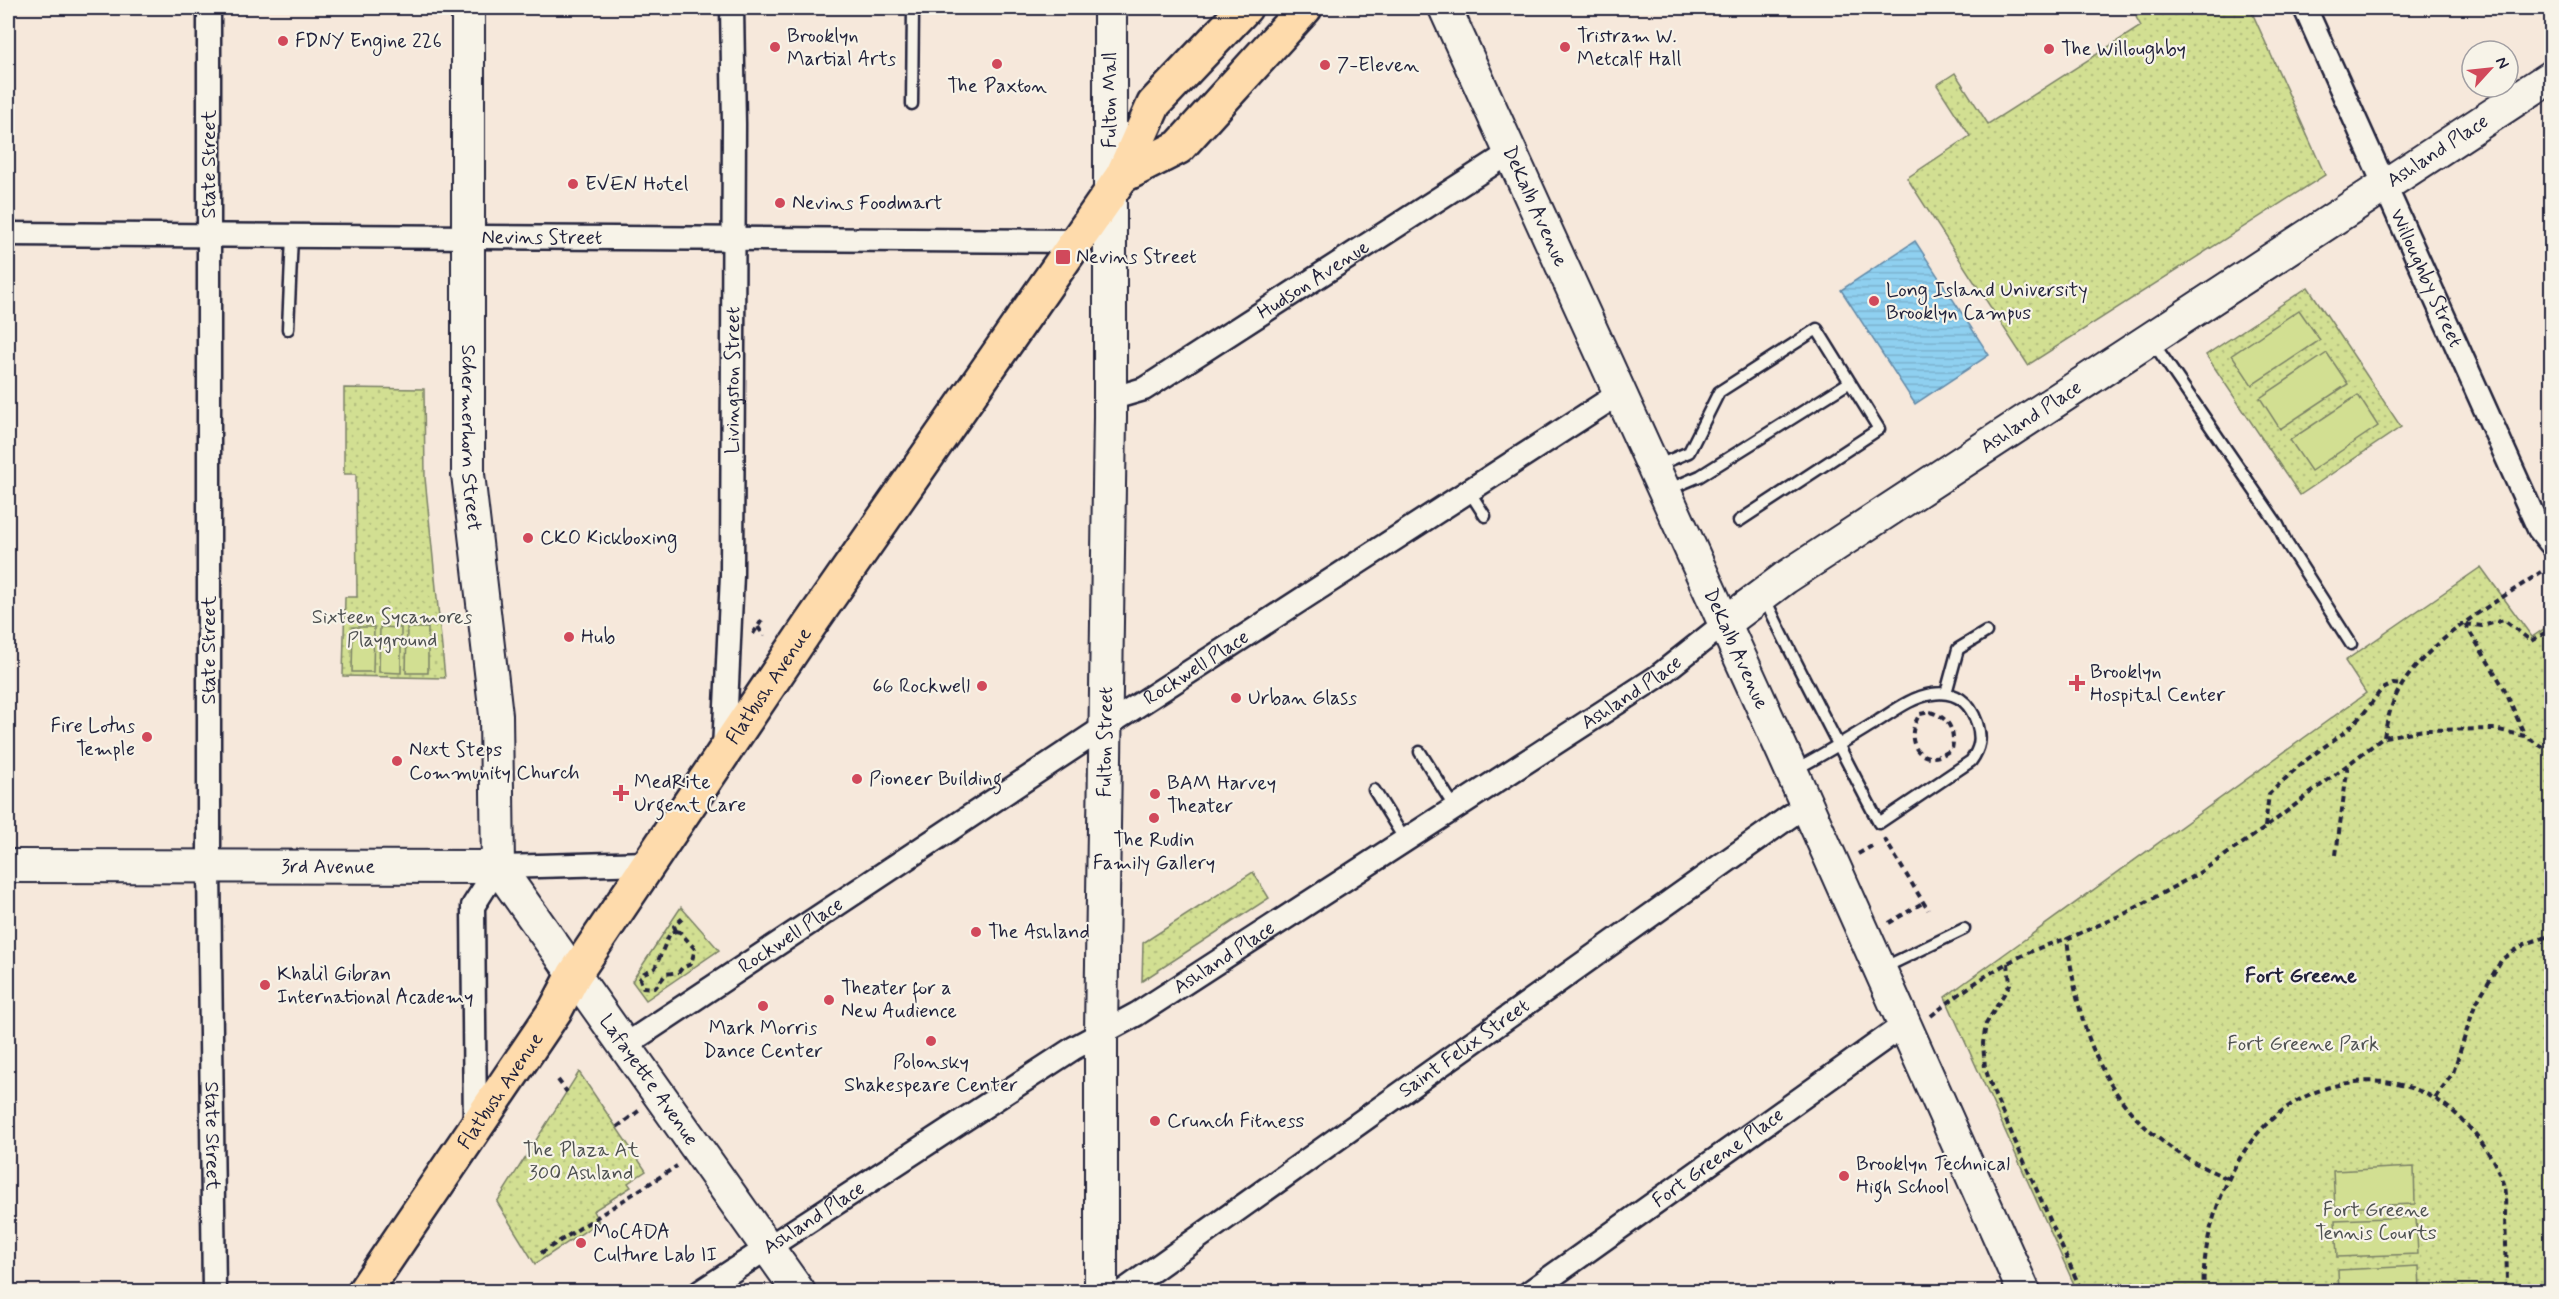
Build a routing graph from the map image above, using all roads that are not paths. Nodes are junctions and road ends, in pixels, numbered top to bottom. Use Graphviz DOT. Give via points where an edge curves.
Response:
graph roads {
  1 [pos="209,8"];
  2 [pos="468,8"];
  3 [pos="732,8"];
  4 [pos="913,8"];
  5 [pos="1110,8"];
  6 [pos="1245,8"];
  7 [pos="1305,8"];
  8 [pos="1445,8"];
  9 [pos="2305,8"];
  10 [pos="2552,76"];
  11 [pos="912,104"];
  12 [pos="1512,152"];
  13 [pos="1117,184"];
  14 [pos="2385,184"];
  15 [pos="8,234"];
  16 [pos="209,235"];
  17 [pos="292,236"];
  18 [pos="468,238"];
  19 [pos="732,238"];
  20 [pos="1076,241"];
  21 [pos="288,329"];
  22 [pos="2151,338"];
  23 [pos="1850,382"];
  24 [pos="1620,393"];
  25 [pos="1110,399"];
  26 [pos="1659,479"];
  27 [pos="1469,491"];
  28 [pos="1485,516"];
  29 [pos="1739,521"];
  30 [pos="2552,545"];
  31 [pos="1762,594"];
  32 [pos="1725,624"];
  33 [pos="1986,632"];
  34 [pos="2351,644"];
  35 [pos="1946,693"];
  36 [pos="1106,726"];
  37 [pos="1839,745"];
  38 [pos="724,752"];
  39 [pos="1420,752"];
  40 [pos="1792,771"];
  41 [pos="1374,790"];
  42 [pos="1807,804"];
  43 [pos="1455,808"];
  44 [pos="1405,840"];
  45 [pos="649,863"];
  46 [pos="8,866"];
  47 [pos="209,867"];
  48 [pos="498,867"];
  49 [pos="1964,928"];
  50 [pos="1880,969"];
  51 [pos="574,975"];
  52 [pos="1918,1020"];
  53 [pos="1101,1032"];
  54 [pos="624,1046"];
  55 [pos="475,1130"];
  56 [pos="767,1247"];
  57 [pos="2020,1290"];
  58 [pos="214,1292"];
  59 [pos="364,1292"];
  60 [pos="700,1292"];
  61 [pos="799,1292"];
  62 [pos="1101,1292"];
  63 [pos="1122,1292"];
  64 [pos="1530,1292"];
  1 -- 16 [label="street, State Street"];
  2 -- 18 [label="main road, Schermerhorn Street"];
  3 -- 19 [label="street, Livingston Street"];
  4 -- 11 [label="lane"];
  5 -- 13 [label="main road, Fulton Mall"];
  6 -- 13 [label="main road, Flatbush Avenue" via="1154,104"];
  7 -- 13 [label="main road" via="1179,147"];
  8 -- 12 [label="main road, DeKalb Avenue"];
  9 -- 14 [label="street, Willoughby Street"];
  10 -- 14 [label="main road, Ashland Place"];
  12 -- 24 [label="main road, DeKalb Avenue"];
  12 -- 25 [label="street, Hudson Avenue" via="1144,389"];
  13 -- 20 [label="main road, Flatbush Avenue"];
  13 -- 25 [label="main road, Fulton Street"];
  14 -- 22 [label="main road, Ashland Place"];
  14 -- 30 [label="street, Willoughby Street" via="2539,529"];
  15 -- 16 [label="street, Nevins Street"];
  16 -- 17 [label="street, Nevins Street"];
  16 -- 47 [label="street, State Street"];
  17 -- 18 [label="street, Nevins Street"];
  17 -- 21 [label="lane"];
  18 -- 19 [label="street, Nevins Street"];
  18 -- 48 [label="main road, Schermerhorn Street" via="468,474 496,715"];
  19 -- 20 [label="street, Nevins Street"];
  19 -- 38 [label="street, Livingston Street" via="732,575"];
  20 -- 38 [label="main road, Flatbush Avenue"];
  22 -- 31 [label="main road, Ashland Place"];
  22 -- 34 [label="lane" via="2278,525"];
  23 -- 26 [label="lane" via="1700,476"];
  23 -- 26 [label="lane" via="1817,330 1719,392 1689,452"];
  23 -- 29 [label="lane" via="1879,429"];
  24 -- 26 [label="main road, DeKalb Avenue"];
  24 -- 27 [label="street, Rockwell Place"];
  25 -- 36 [label="main road, Fulton Street"];
  26 -- 32 [label="main road, DeKalb Avenue"];
  27 -- 28 [label="lane"];
  27 -- 36 [label="street, Rockwell Place"];
  31 -- 32 [label="main road, Ashland Place"];
  31 -- 37 [label="lane"];
  32 -- 40 [label="main road, DeKalb Avenue"];
  32 -- 43 [label="street, Ashland Place" via="1657,677"];
  33 -- 35 [label="lane" via="1958,649"];
  35 -- 37 [label="lane" via="1931,694 1906,704"];
  35 -- 37 [label="lane" via="1960,697 1970,708 1980,733 1980,748 1971,761 1879,822"];
  36 -- 53 [label="main road, Fulton Street"];
  36 -- 54 [label="street, Rockwell Place"];
  37 -- 40 [label="lane"];
  38 -- 45 [label="main road, Flatbush Avenue"];
  39 -- 43 [label="lane"];
  40 -- 42 [label="main road, DeKalb Avenue"];
  41 -- 44 [label="lane"];
  42 -- 50 [label="main road, DeKalb Avenue"];
  42 -- 63 [label="street, Saint Felix Street"];
  43 -- 44 [label="street, Ashland Place"];
  44 -- 53 [label="street, Ashland Place" via="1137,1014"];
  45 -- 48 [label="street, 3rd Avenue"];
  45 -- 51 [label="main road, Flatbush Avenue"];
  46 -- 47 [label="main road, 3rd Avenue"];
  47 -- 48 [label="main road, 3rd Avenue"];
  47 -- 58 [label="street, State Street"];
  48 -- 51 [label="main road, Lafayette Avenue"];
  48 -- 55 [label="street" via="473,906"];
  49 -- 50 [label="lane"];
  50 -- 52 [label="main road, DeKalb Avenue"];
  51 -- 54 [label="main road, Lafayette Avenue"];
  51 -- 55 [label="main road, Flatbush Avenue"];
  52 -- 57 [label="main road, DeKalb Avenue"];
  52 -- 64 [label="street, Fort Greene Place"];
  53 -- 56 [label="street, Ashland Place"];
  53 -- 62 [label="main road, Fulton Street"];
  54 -- 56 [label="main road, Lafayette Avenue"];
  55 -- 59 [label="main road, Flatbush Avenue"];
  56 -- 60 [label="street, Ashland Place"];
  56 -- 61 [label="main road, Lafayette Avenue"];
}
